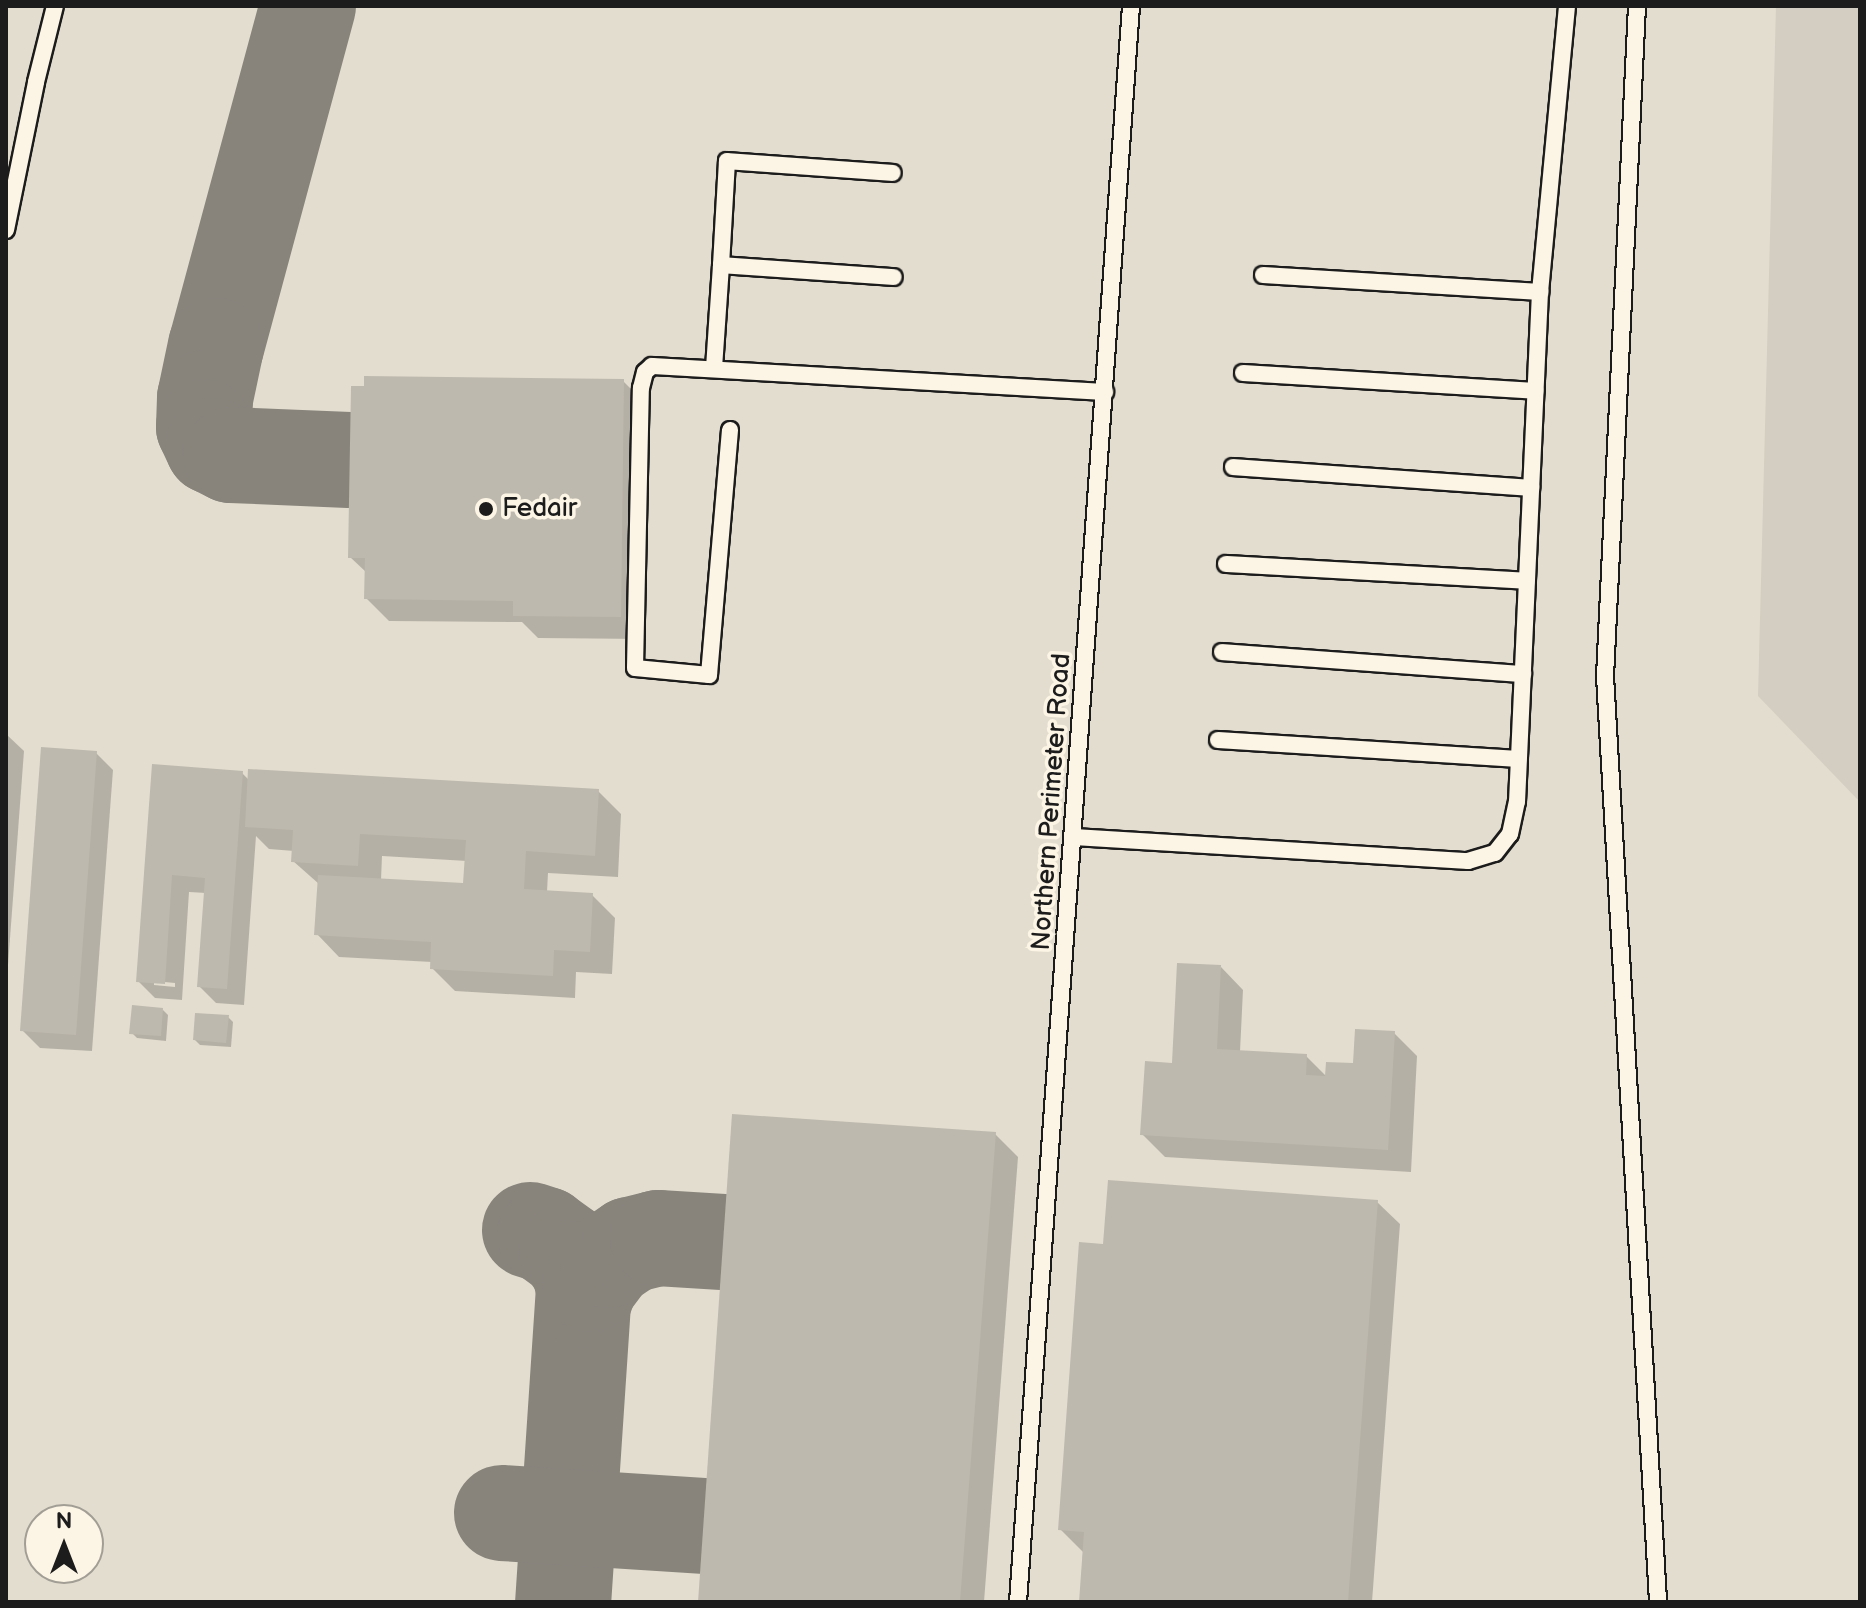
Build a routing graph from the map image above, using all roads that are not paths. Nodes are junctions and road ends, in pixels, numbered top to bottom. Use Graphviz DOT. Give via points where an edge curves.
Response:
graph roads {
  1 [pos="55,6"];
  2 [pos="1131,6"];
  3 [pos="1567,6"];
  4 [pos="1637,6"];
  5 [pos="893,173"];
  6 [pos="6,230"];
  7 [pos="721,265"];
  8 [pos="1263,275"];
  9 [pos="894,277"];
  10 [pos="1540,292"];
  11 [pos="714,368"];
  12 [pos="1243,373"];
  13 [pos="1535,391"];
  14 [pos="1105,392"];
  15 [pos="730,430"];
  16 [pos="1233,467"];
  17 [pos="1531,488"];
  18 [pos="1226,564"];
  19 [pos="1527,581"];
  20 [pos="1222,652"];
  21 [pos="1523,674"];
  22 [pos="1218,740"];
  23 [pos="1518,759"];
  24 [pos="1074,837"];
  25 [pos="1018,1602"];
  26 [pos="1658,1602"];
  1 -- 6 [label="lane"];
  2 -- 14 [label="lane, Northern Perimeter Road"];
  3 -- 10 [label="lane"];
  4 -- 26 [label="lane" via="1605,676"];
  5 -- 7 [label="lane" via="727,161"];
  7 -- 9 [label="lane"];
  7 -- 11 [label="lane"];
  8 -- 10 [label="lane"];
  10 -- 13 [label="lane"];
  11 -- 14 [label="lane"];
  11 -- 15 [label="lane" via="652,366 645,372 635,668 709,675"];
  12 -- 13 [label="lane"];
  13 -- 17 [label="lane"];
  14 -- 24 [label="lane, Northern Perimeter Road"];
  16 -- 17 [label="lane"];
  17 -- 19 [label="lane"];
  18 -- 19 [label="lane"];
  19 -- 21 [label="lane"];
  20 -- 21 [label="lane"];
  21 -- 23 [label="lane"];
  22 -- 23 [label="lane"];
  23 -- 24 [label="lane" via="1510,834 1495,853 1476,860"];
  24 -- 25 [label="lane, Northern Perimeter Road"];
}
